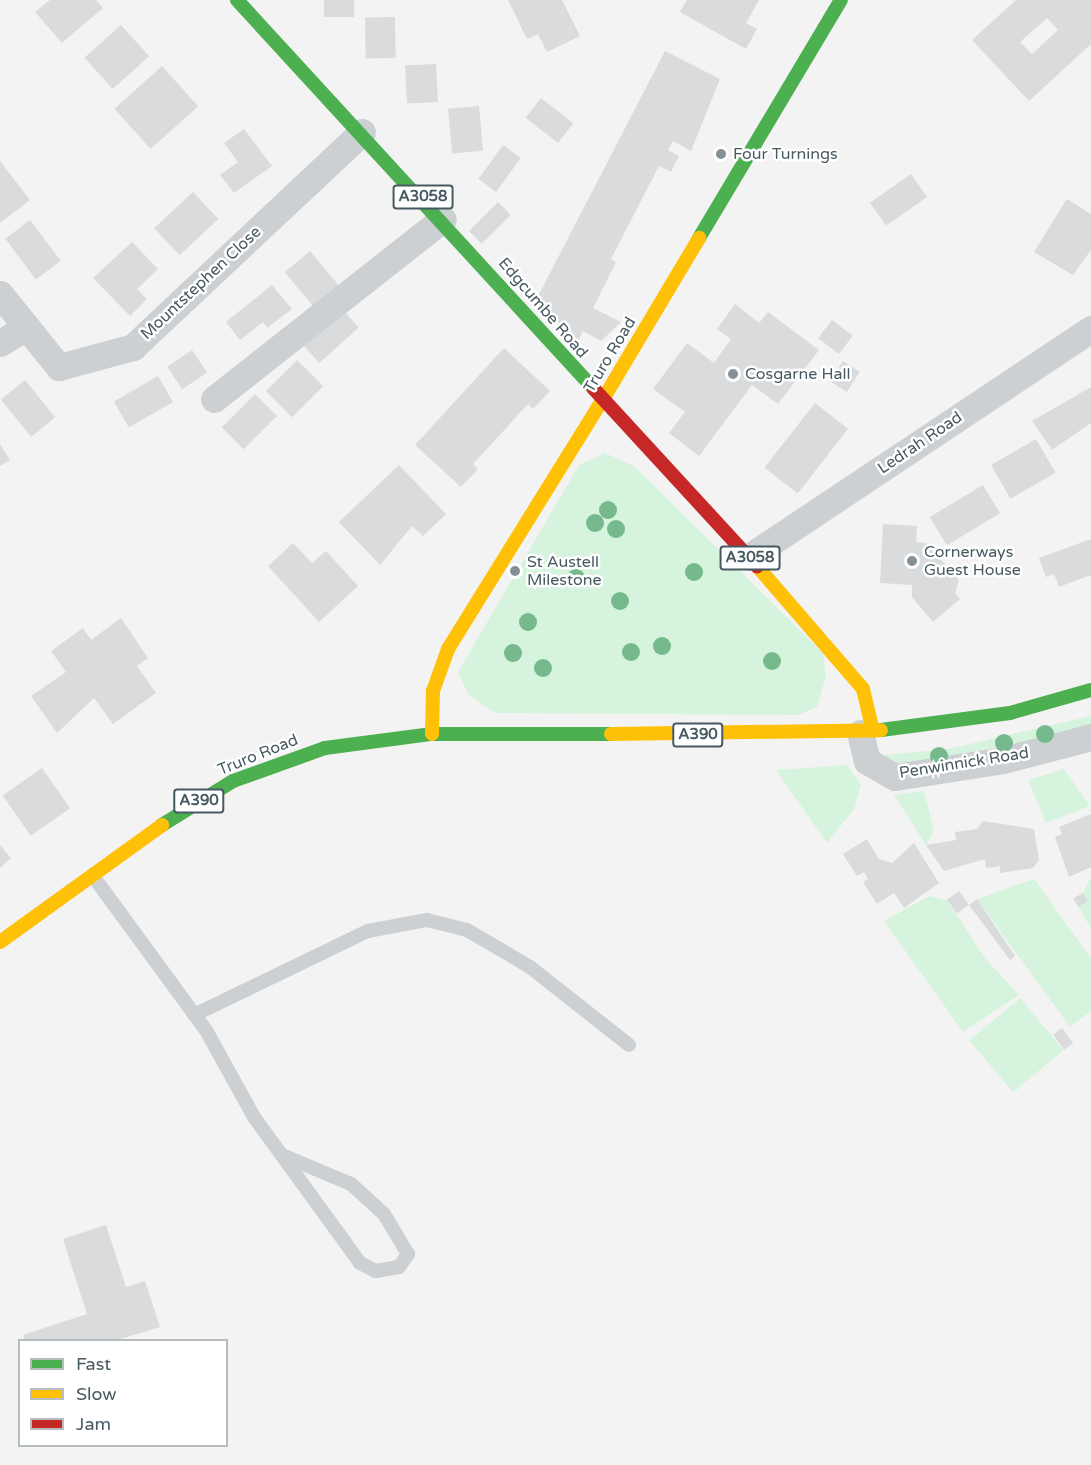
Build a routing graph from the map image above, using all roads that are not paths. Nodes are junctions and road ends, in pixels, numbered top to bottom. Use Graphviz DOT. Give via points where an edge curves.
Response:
graph roads {
  1 [pos="237,0"];
  2 [pos="842,0"];
  3 [pos="362,132"];
  4 [pos="443,219"];
  5 [pos="0,294"];
  6 [pos="27,327"];
  7 [pos="1091,329"];
  8 [pos="0,343"];
  9 [pos="214,399"];
  10 [pos="602,401"];
  11 [pos="749,557"];
  12 [pos="1091,690"];
  13 [pos="866,732"];
  14 [pos="432,734"];
  15 [pos="1091,737"];
  16 [pos="92,874"];
  17 [pos="0,942"];
  18 [pos="194,1015"];
  19 [pos="629,1045"];
  20 [pos="284,1156"];
  1 -- 3 [label="main road, Edgcumbe Road / A3058"];
  2 -- 10 [label="main road, Truro Road"];
  3 -- 4 [label="main road, Edgcumbe Road / A3058"];
  3 -- 6 [label="street, Mountstephen Close" via="133,347 59,367"];
  4 -- 9 [label="street"];
  4 -- 10 [label="main road, Edgcumbe Road / A3058"];
  5 -- 6 [label="street, Mountstephen Close"];
  6 -- 8 [label="street"];
  7 -- 11 [label="street, Ledrah Road"];
  10 -- 11 [label="main road, Edgcumbe Road / A3058"];
  10 -- 14 [label="main road, Truro Road" via="448,649 433,691"];
  11 -- 13 [label="main road, Edgcumbe Road / A3058" via="863,689"];
  12 -- 13 [label="main road, A390" via="1010,713"];
  13 -- 14 [label="main road, Truro Road / A390" via="752,737"];
  13 -- 15 [label="street, Penwinnick Road" via="867,760 896,777 1003,760"];
  14 -- 16 [label="main road, Truro Road / A390" via="325,748 280,761 194,804"];
  16 -- 17 [label="main road, Truro Road / A390"];
  16 -- 18 [label="lane"];
  18 -- 19 [label="lane" via="368,931 427,920 467,930 530,966"];
  18 -- 20 [label="lane" via="254,1118"];
  20 -- 20 [label="lane" via="360,1263 376,1271 399,1267 408,1254 384,1214 351,1184"];
}
